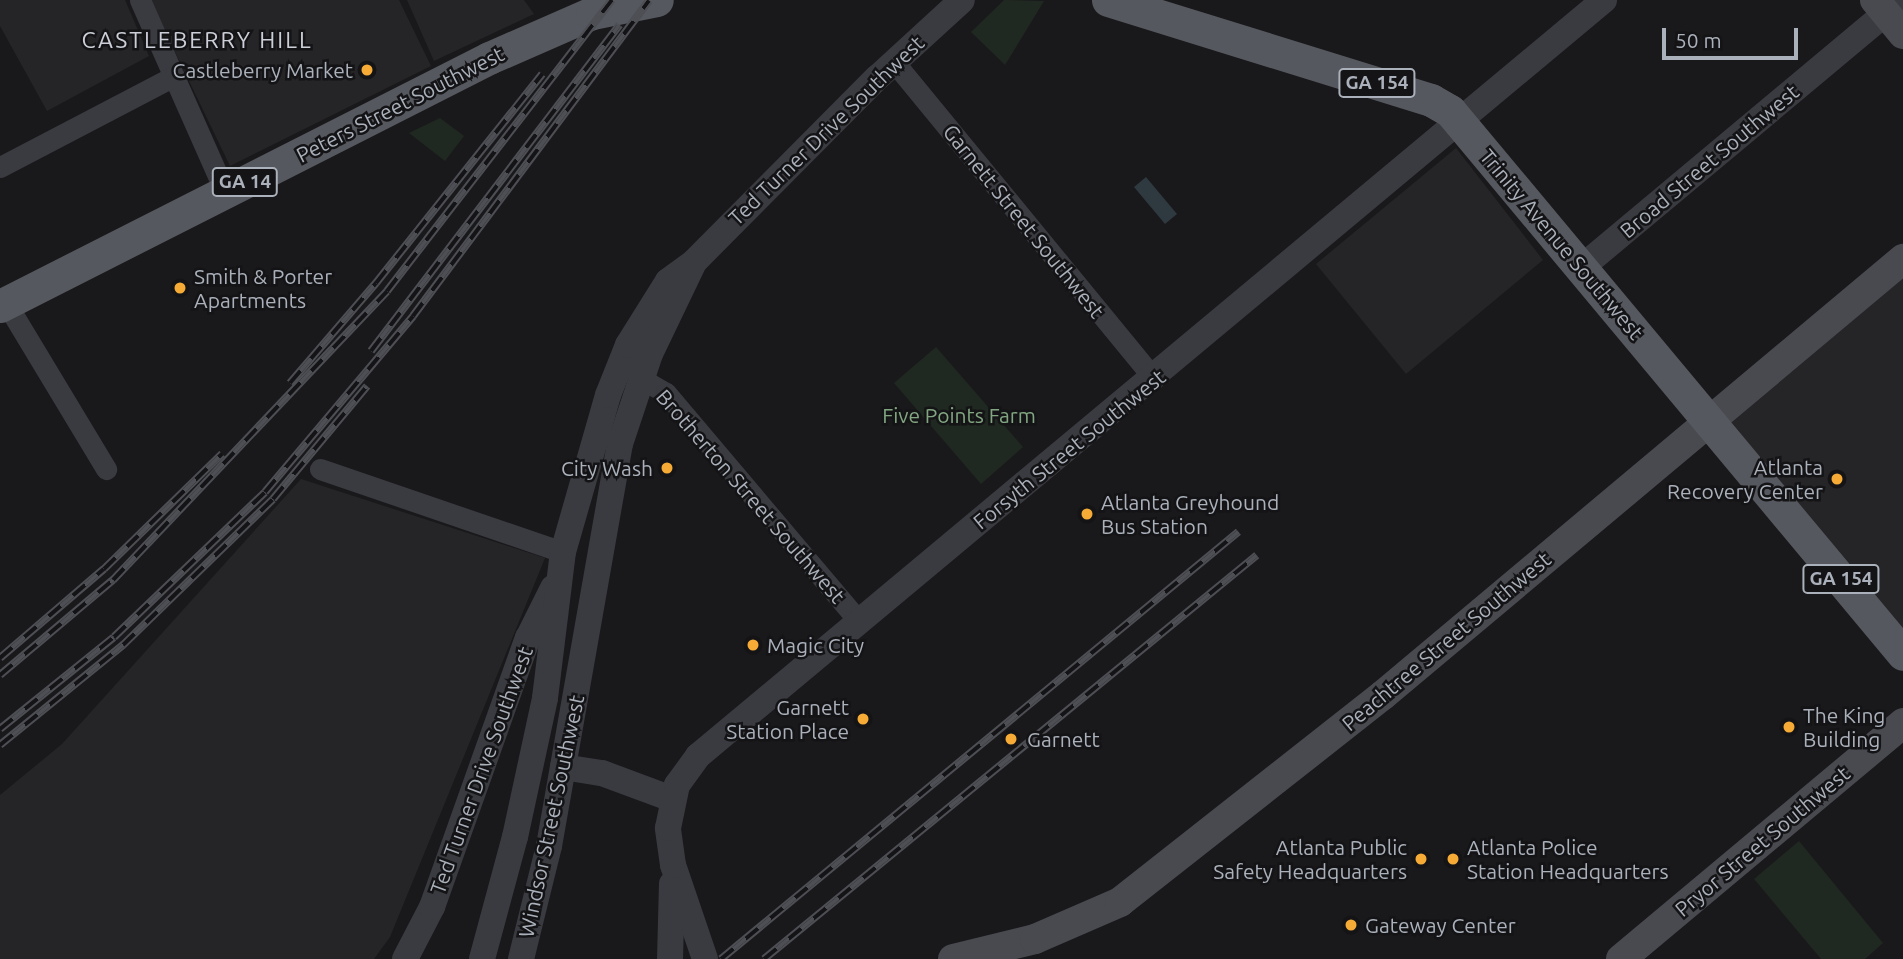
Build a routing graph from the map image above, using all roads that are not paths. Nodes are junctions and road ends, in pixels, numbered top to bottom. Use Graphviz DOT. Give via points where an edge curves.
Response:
graph roads {
  1 [pos="140,0"];
  2 [pos="657,0"];
  3 [pos="962,0"];
  4 [pos="1108,0"];
  5 [pos="1596,3"];
  6 [pos="1891,12"];
  7 [pos="894,62"];
  8 [pos="174,76"];
  9 [pos="1462,123"];
  10 [pos="0,167"];
  11 [pos="225,192"];
  12 [pos="1903,259"];
  13 [pos="1581,267"];
  14 [pos="3,304"];
  15 [pos="629,373"];
  16 [pos="1154,379"];
  17 [pos="1709,420"];
  18 [pos="106,469"];
  19 [pos="320,469"];
  20 [pos="563,552"];
  21 [pos="557,580"];
  22 [pos="858,620"];
  23 [pos="1903,654"];
  24 [pos="580,673"];
  25 [pos="1903,723"];
  26 [pos="563,767"];
  27 [pos="672,799"];
  28 [pos="673,865"];
  29 [pos="1629,957"];
  30 [pos="405,959"];
  31 [pos="482,959"];
  32 [pos="521,959"];
  33 [pos="670,959"];
  34 [pos="705,959"];
  35 [pos="953,959"];
  1 -- 8 [label="street"];
  2 -- 11 [label="main road, Peters Street Southwest / GA 14" via="592,13 489,58"];
  3 -- 7 [label="street, Ted Turner Drive Southwest"];
  4 -- 9 [label="main road, Trinity Avenue Southwest / GA 154" via="1431,100"];
  5 -- 9 [label="street, Forsyth Street Southwest"];
  6 -- 13 [label="street, Broad Street Southwest"];
  7 -- 15 [label="street, Ted Turner Drive Southwest" via="694,262"];
  7 -- 16 [label="street, Garnett Street Southwest"];
  8 -- 10 [label="street"];
  8 -- 11 [label="street"];
  9 -- 13 [label="main road, Trinity Avenue Southwest / GA 154"];
  9 -- 16 [label="street, Forsyth Street Southwest"];
  11 -- 14 [label="main road, Peters Street Southwest / GA 14"];
  12 -- 17 [label="main road, Peachtree Street Southwest"];
  13 -- 17 [label="main road, Trinity Avenue Southwest / GA 154"];
  14 -- 18 [label="street"];
  15 -- 20 [label="street, Ted Turner Drive Southwest"];
  15 -- 22 [label="street, Brotherton Street Southwest" via="666,393"];
  15 -- 24 [label="street, Ted Turner Drive Southwest"];
  16 -- 22 [label="street, Forsyth Street Southwest"];
  17 -- 23 [label="main road, Trinity Avenue Southwest / GA 154"];
  17 -- 35 [label="main road, Peachtree Street Southwest" via="1383,695 1120,902 1035,939"];
  19 -- 20 [label="street"];
  20 -- 21 [label="street, Ted Turner Drive Southwest"];
  21 -- 30 [label="street, Ted Turner Drive Southwest" via="528,638 436,895"];
  21 -- 31 [label="street, Ted Turner Drive Southwest" via="555,637 545,698"];
  22 -- 27 [label="street, Forsyth Street Southwest" via="698,756"];
  24 -- 26 [label="street, Windsor Street Southwest"];
  25 -- 29 [label="main road, Pryor Street Southwest"];
  26 -- 27 [label="street" via="602,773"];
  26 -- 32 [label="street, Windsor Street Southwest"];
  27 -- 28 [label="street, Forsyth Street Southwest" via="668,828"];
  28 -- 33 [label="street"];
  28 -- 34 [label="street, Forsyth Street Southwest"];
}
